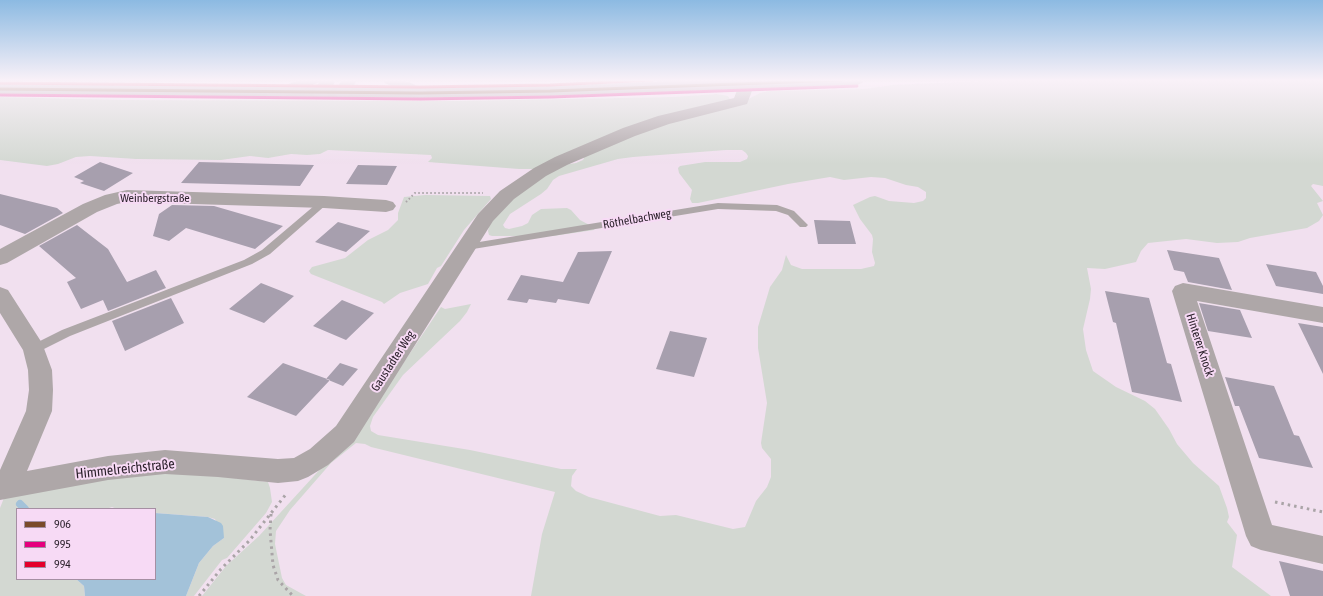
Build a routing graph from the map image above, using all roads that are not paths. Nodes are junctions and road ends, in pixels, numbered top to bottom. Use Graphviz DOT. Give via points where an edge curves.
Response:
graph roads {
  1 [pos="715,108"];
  2 [pos="324,202"];
  3 [pos="386,206"];
  4 [pos="803,225"];
  5 [pos="470,243"];
  6 [pos="0,258"];
  7 [pos="0,295"];
  8 [pos="1323,315"];
  9 [pos="34,349"];
  10 [pos="298,469"];
  11 [pos="4,487"];
  12 [pos="1323,550"];
  1 -- 5 [label="street" via="650,125 540,172 493,208"];
  2 -- 3 [label="street, Weinbergstraße"];
  2 -- 6 [label="street, Weinbergstraße" via="127,196 90,208"];
  2 -- 9 [label="lane" via="266,252 248,262"];
  4 -- 5 [label="lane, Röthelbachweg" via="791,213 777,208 718,206"];
  5 -- 10 [label="street, Gaustadter Weg" via="345,434 319,457"];
  7 -- 9 [label="street"];
  8 -- 12 [label="street, Hinterer Knock" via="1183,291 1261,536"];
  9 -- 11 [label="street" via="42,390 39,411"];
  10 -- 11 [label="street, Himmelreichstraße" via="278,471 218,464 165,462 108,468"];
}
